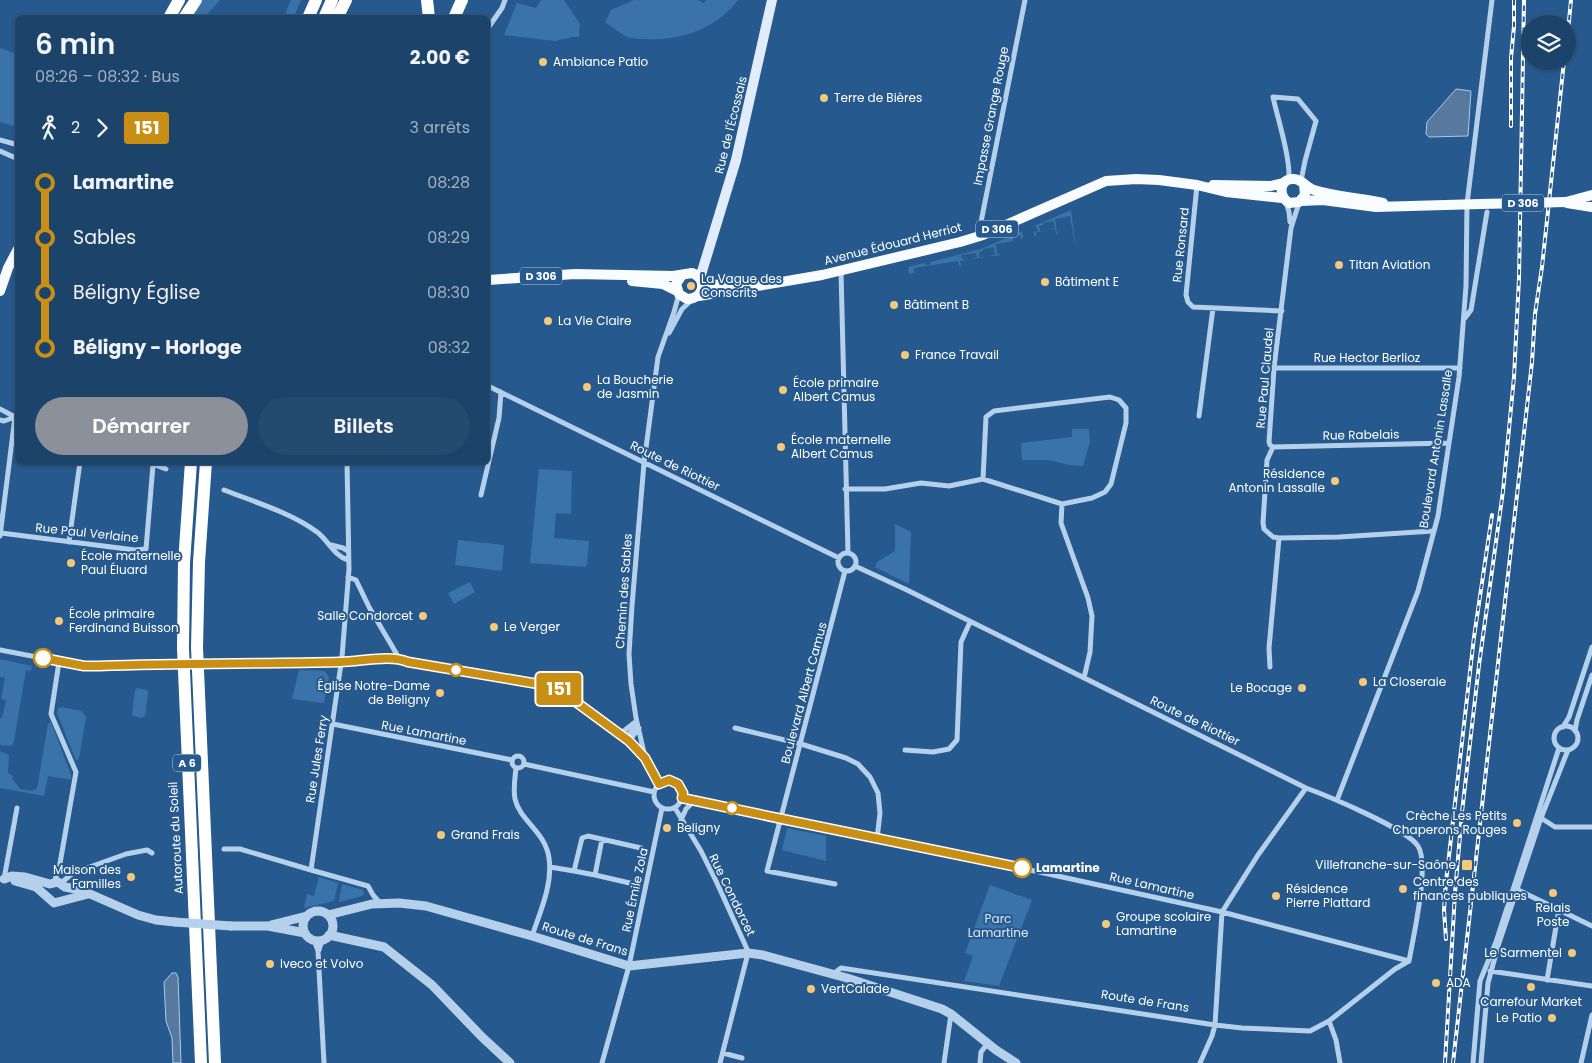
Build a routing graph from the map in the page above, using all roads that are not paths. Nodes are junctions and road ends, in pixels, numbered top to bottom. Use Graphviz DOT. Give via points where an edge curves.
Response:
graph roads {
  1 [pos="179,0"];
  2 [pos="196,0"];
  3 [pos="307,0"];
  4 [pos="316,0"];
  5 [pos="332,0"];
  6 [pos="346,0"];
  7 [pos="427,0"];
  8 [pos="462,0"];
  9 [pos="505,0"];
  10 [pos="772,0"];
  11 [pos="1025,0"];
  12 [pos="1492,0"];
  13 [pos="171,15"];
  14 [pos="186,15"];
  15 [pos="300,15"];
  16 [pos="309,15"];
  17 [pos="325,15"];
  18 [pos="338,15"];
  19 [pos="429,15"];
  20 [pos="455,15"];
  21 [pos="490,25"];
  22 [pos="0,140"];
  23 [pos="15,144"];
  24 [pos="0,151"];
  25 [pos="15,158"];
  26 [pos="1286,181"];
  27 [pos="1303,183"];
  28 [pos="1197,185"];
  29 [pos="1592,195"];
  30 [pos="1284,200"];
  31 [pos="1300,202"];
  32 [pos="1566,202"];
  33 [pos="1467,204"];
  34 [pos="1399,206"];
  35 [pos="1592,207"];
  36 [pos="1484,208"];
  37 [pos="1291,228"];
  38 [pos="983,235"];
  39 [pos="15,245"];
  40 [pos="707,254"];
  41 [pos="15,256"];
  42 [pos="841,270"];
  43 [pos="0,273"];
  44 [pos="684,274"];
  45 [pos="594,275"];
  46 [pos="793,279"];
  47 [pos="490,280"];
  48 [pos="701,280"];
  49 [pos="0,291"];
  50 [pos="678,293"];
  51 [pos="696,297"];
  52 [pos="1213,308"];
  53 [pos="1282,311"];
  54 [pos="1464,319"];
  55 [pos="665,340"];
  56 [pos="1274,368"];
  57 [pos="1460,368"];
  58 [pos="490,387"];
  59 [pos="501,392"];
  60 [pos="0,409"];
  61 [pos="15,416"];
  62 [pos="15,416"];
  63 [pos="1199,416"];
  64 [pos="0,420"];
  65 [pos="15,423"];
  66 [pos="1449,444"];
  67 [pos="1273,447"];
  68 [pos="490,459"];
  69 [pos="644,463"];
  70 [pos="80,465"];
  71 [pos="154,465"];
  72 [pos="192,465"];
  73 [pos="206,465"];
  74 [pos="347,465"];
  75 [pos="488,465"];
  76 [pos="166,469"];
  77 [pos="984,479"];
  78 [pos="845,489"];
  79 [pos="224,490"];
  80 [pos="481,495"];
  81 [pos="1062,504"];
  82 [pos="1433,531"];
  83 [pos="0,534"];
  84 [pos="1279,538"];
  85 [pos="69,542"];
  86 [pos="331,545"];
  87 [pos="348,552"];
  88 [pos="848,553"];
  89 [pos="839,558"];
  90 [pos="348,560"];
  91 [pos="856,566"];
  92 [pos="845,571"];
  93 [pos="348,576"];
  94 [pos="970,622"];
  95 [pos="1592,647"];
  96 [pos="0,650"];
  97 [pos="399,658"];
  98 [pos="59,662"];
  99 [pos="342,662"];
  100 [pos="1270,667"];
  101 [pos="1592,675"];
  102 [pos="1084,678"];
  103 [pos="636,721"];
  104 [pos="333,724"];
  105 [pos="1563,727"];
  106 [pos="639,728"];
  107 [pos="735,728"];
  108 [pos="1575,731"];
  109 [pos="625,737"];
  110 [pos="801,744"];
  111 [pos="1559,748"];
  112 [pos="905,750"];
  113 [pos="1568,750"];
  114 [pos="645,758"];
  115 [pos="512,760"];
  116 [pos="524,764"];
  117 [pos="516,768"];
  118 [pos="659,784"];
  119 [pos="1306,788"];
  120 [pos="654,792"];
  121 [pos="682,798"];
  122 [pos="695,800"];
  123 [pos="1337,800"];
  124 [pos="17,808"];
  125 [pos="662,808"];
  126 [pos="675,808"];
  127 [pos="1541,818"];
  128 [pos="781,819"];
  129 [pos="681,820"];
  130 [pos="1592,827"];
  131 [pos="602,839"];
  132 [pos="877,839"];
  133 [pos="641,848"];
  134 [pos="224,849"];
  135 [pos="152,853"];
  136 [pos="550,867"];
  137 [pos="311,870"];
  138 [pos="574,870"];
  139 [pos="595,875"];
  140 [pos="2,879"];
  141 [pos="57,884"];
  142 [pos="634,884"];
  143 [pos="835,884"];
  144 [pos="1515,889"];
  145 [pos="46,894"];
  146 [pos="88,894"];
  147 [pos="373,896"];
  148 [pos="64,899"];
  149 [pos="380,903"];
  150 [pos="366,905"];
  151 [pos="1559,909"];
  152 [pos="1222,912"];
  153 [pos="328,915"];
  154 [pos="307,916"];
  155 [pos="268,926"];
  156 [pos="1592,926"];
  157 [pos="305,933"];
  158 [pos="532,936"];
  159 [pos="322,938"];
  160 [pos="748,953"];
  161 [pos="1408,960"];
  162 [pos="629,966"];
  163 [pos="857,969"];
  164 [pos="1484,970"];
  165 [pos="1491,972"];
  166 [pos="836,975"];
  167 [pos="848,978"];
  168 [pos="1547,980"];
  169 [pos="1592,986"];
  170 [pos="951,1014"];
  171 [pos="1592,1015"];
  172 [pos="1329,1022"];
  173 [pos="1215,1025"];
  174 [pos="988,1043"];
  175 [pos="723,1053"];
  176 [pos="742,1058"];
  177 [pos="201,1063"];
  178 [pos="215,1063"];
  179 [pos="324,1063"];
  180 [pos="510,1063"];
  181 [pos="602,1063"];
  182 [pos="720,1063"];
  183 [pos="944,1063"];
  184 [pos="980,1063"];
  185 [pos="1016,1063"];
  186 [pos="1200,1063"];
  187 [pos="1340,1063"];
  188 [pos="1473,1063"];
  189 [pos="1481,1063"];
  190 [pos="1581,1063"];
  1 -- 13 [label="highway"];
  2 -- 14 [label="highway"];
  3 -- 15 [label="highway"];
  4 -- 16 [label="highway"];
  5 -- 17 [label="highway"];
  6 -- 18 [label="highway"];
  7 -- 19 [label="highway"];
  8 -- 20 [label="highway"];
  9 -- 21 [label="street"];
  10 -- 40 [label="main road, Rue de l'Écossais" via="736,160"];
  11 -- 38 [label="street, Impasse Grange Rouge" via="981,222"];
  12 -- 33 [label="street, Boulevard Antonin Lassalle"];
  22 -- 23 [label="street"];
  24 -- 25 [label="street"];
  26 -- 27 [label="main road" via="1295,179"];
  26 -- 27 [label="street" via="1289,171 1273,97 1298,100 1316,121 1303,166"];
  26 -- 28 [label="main road, Avenue Édouard Herriot / D 306" via="1271,186"];
  26 -- 30 [label="main road" via="1281,190"];
  27 -- 31 [label="main road" via="1305,195"];
  27 -- 34 [label="main road, D 306" via="1311,190"];
  28 -- 30 [label="main road, Avenue Édouard Herriot / D 306"];
  28 -- 38 [label="main road, Avenue Édouard Herriot / D 306" via="1136,179 1106,181"];
  28 -- 52 [label="street, Rue Ronsard" via="1186,295 1193,307"];
  29 -- 32 [label="main road, D 306"];
  30 -- 31 [label="main road" via="1292,204"];
  30 -- 37 [label="street, Rue Paul Claudel" via="1290,212"];
  31 -- 34 [label="main road, D 306" via="1322,200 1376,208"];
  31 -- 37 [label="street, Rue Paul Claudel"];
  32 -- 35 [label="main road, D 306"];
  32 -- 36 [label="main road, D 306, bridge"];
  33 -- 34 [label="main road, D 306"];
  33 -- 36 [label="main road, D 306"];
  33 -- 54 [label="street, Boulevard Antonin Lassalle"];
  36 -- 54 [label="street" via="1471,310"];
  37 -- 53 [label="street, Rue Paul Claudel"];
  38 -- 42 [label="main road, Avenue Édouard Herriot / D 306"];
  39 -- 43 [label="main road"];
  40 -- 44 [label="main road, Rue de l'Écossais" via="696,267"];
  40 -- 48 [label="main road, Rue de l'Écossais"];
  41 -- 49 [label="main road"];
  42 -- 46 [label="main road, Avenue Édouard Herriot / D 306"];
  42 -- 78 [label="street"];
  44 -- 45 [label="main road, D 306"];
  44 -- 48 [label="main road" via="692,273"];
  44 -- 50 [label="main road" via="676,284"];
  45 -- 47 [label="main road, D 306"];
  45 -- 50 [label="main road, D 306" via="663,284"];
  46 -- 48 [label="main road, Avenue Édouard Herriot / D 306" via="722,284"];
  46 -- 51 [label="main road, Avenue Édouard Herriot / D 306"];
  48 -- 51 [label="main road" via="702,289"];
  50 -- 51 [label="main road" via="684,298"];
  50 -- 55 [label="street"];
  51 -- 55 [label="street" via="682,309"];
  52 -- 53 [label="street, Rue Ronsard"];
  52 -- 63 [label="street"];
  53 -- 56 [label="street, Rue Paul Claudel"];
  54 -- 57 [label="street, Boulevard Antonin Lassalle"];
  55 -- 69 [label="street, Chemin des Sables" via="658,357"];
  56 -- 57 [label="street, Rue Hector Berlioz"];
  56 -- 67 [label="street, Rue Paul Claudel" via="1269,442"];
  57 -- 66 [label="street, Boulevard Antonin Lassalle"];
  58 -- 59 [label="street, Route de Riottier"];
  59 -- 68 [label="street" via="500,418"];
  59 -- 69 [label="street, Route de Riottier"];
  60 -- 61 [label="street"];
  62 -- 64 [label="street"];
  65 -- 83 [label="street"];
  66 -- 67 [label="street, Rue Rabelais"];
  66 -- 82 [label="street, Boulevard Antonin Lassalle"];
  67 -- 84 [label="street, Rue Paul Claudel" via="1268,460 1263,523 1268,533"];
  69 -- 89 [label="street, Route de Riottier"];
  69 -- 103 [label="street, Chemin des Sables" via="629,654"];
  70 -- 85 [label="street"];
  71 -- 76 [label="street"];
  71 -- 85 [label="street, Rue Paul Verlaine" via="146,549"];
  72 -- 177 [label="highway, Autoroute du Soleil / A 6" via="184,563 183,656"];
  73 -- 178 [label="highway, A 6" via="198,562 198,664"];
  74 -- 87 [label="street, Rue Jules Ferry"];
  75 -- 80 [label="street"];
  77 -- 78 [label="street" via="949,486 921,483 886,489"];
  77 -- 81 [label="street"];
  77 -- 81 [label="street" via="984,426 986,417 994,411 1110,397 1119,400 1126,408 1126,424 1112,484 1105,492 1092,498"];
  78 -- 88 [label="street"];
  79 -- 86 [label="street" via="302,522"];
  81 -- 102 [label="street" via="1061,522 1092,616 1090,652"];
  82 -- 84 [label="street"];
  82 -- 123 [label="street, Boulevard Antonin Lassalle" via="1418,591"];
  83 -- 85 [label="street, Rue Paul Verlaine"];
  84 -- 100 [label="street"];
  86 -- 87 [label="street"];
  86 -- 90 [label="street" via="337,554"];
  87 -- 90 [label="street, Rue Jules Ferry"];
  88 -- 89 [label="street"];
  88 -- 91 [label="street" via="855,558"];
  89 -- 92 [label="street" via="839,566"];
  90 -- 93 [label="street, Rue Jules Ferry"];
  91 -- 92 [label="street"];
  91 -- 94 [label="street, Route de Riottier"];
  92 -- 110 [label="street, Boulevard Albert Camus"];
  93 -- 97 [label="street" via="356,580"];
  93 -- 99 [label="street, Rue Jules Ferry"];
  94 -- 102 [label="street, Route de Riottier"];
  94 -- 112 [label="street" via="961,642 957,740 949,749 933,752"];
  95 -- 105 [label="street"];
  96 -- 98 [label="street"];
  97 -- 99 [label="street"];
  97 -- 109 [label="street" via="557,688"];
  98 -- 99 [label="street, bridge" via="84,666"];
  98 -- 141 [label="street" via="51,714 76,772"];
  99 -- 104 [label="street, Rue Jules Ferry"];
  101 -- 108 [label="street"];
  102 -- 119 [label="street, Route de Riottier"];
  103 -- 106 [label="street, Chemin des Sables"];
  103 -- 109 [label="street"];
  104 -- 115 [label="street, Rue Lamartine"];
  104 -- 137 [label="street, Rue Jules Ferry"];
  105 -- 108 [label="street"];
  105 -- 111 [label="street" via="1555,736"];
  106 -- 109 [label="street"];
  106 -- 114 [label="street, Chemin des Sables"];
  107 -- 110 [label="street"];
  108 -- 113 [label="street" via="1577,743"];
  109 -- 114 [label="street"];
  110 -- 128 [label="street, Boulevard Albert Camus"];
  110 -- 132 [label="street" via="846,758 858,764 870,777 878,793"];
  111 -- 113 [label="street"];
  111 -- 144 [label="street"];
  113 -- 127 [label="street"];
  114 -- 118 [label="street"];
  115 -- 116 [label="street" via="520,756"];
  115 -- 117 [label="street"];
  116 -- 117 [label="street"];
  116 -- 120 [label="street"];
  117 -- 136 [label="street" via="515,800 541,836"];
  118 -- 120 [label="street"];
  118 -- 121 [label="street" via="669,780 678,784"];
  119 -- 123 [label="street, Route de Riottier"];
  119 -- 152 [label="street"];
  120 -- 125 [label="street" via="656,803"];
  121 -- 122 [label="street, Rue Lamartine"];
  121 -- 126 [label="street"];
  122 -- 128 [label="street, Rue Lamartine"];
  122 -- 129 [label="street"];
  123 -- 161 [label="street, Route de Riottier" via="1407,836 1418,847 1422,871"];
  124 -- 140 [label="street"];
  125 -- 126 [label="street"];
  125 -- 162 [label="street, Rue Émile Zola"];
  126 -- 129 [label="street, Rue Condorcet"];
  127 -- 130 [label="street" via="1555,827"];
  127 -- 144 [label="street"];
  128 -- 132 [label="street, Rue Lamartine"];
  128 -- 143 [label="street, Boulevard Albert Camus" via="767,871"];
  129 -- 160 [label="street, Rue Condorcet" via="717,882"];
  131 -- 133 [label="street"];
  131 -- 138 [label="street" via="582,838"];
  131 -- 139 [label="street"];
  132 -- 152 [label="street, Rue Lamartine"];
  134 -- 137 [label="street" via="240,849"];
  135 -- 141 [label="street" via="147,850 118,856 69,874"];
  136 -- 138 [label="street"];
  136 -- 158 [label="street" via="550,880"];
  137 -- 147 [label="street" via="368,886"];
  138 -- 139 [label="street"];
  139 -- 142 [label="street"];
  140 -- 141 [label="street" via="25,877"];
  140 -- 145 [label="street" via="36,887"];
  141 -- 145 [label="street" via="46,888"];
  141 -- 146 [label="street"];
  141 -- 148 [label="street" via="67,893"];
  144 -- 151 [label="street"];
  144 -- 164 [label="street"];
  144 -- 165 [label="street"];
  145 -- 148 [label="street" via="54,902"];
  146 -- 148 [label="street"];
  146 -- 155 [label="street, bridge" via="148,918"];
  147 -- 149 [label="street"];
  147 -- 150 [label="street"];
  149 -- 150 [label="street, Route de Frans"];
  149 -- 158 [label="street, Route de Frans" via="426,906"];
  150 -- 153 [label="street, Route de Frans"];
  151 -- 156 [label="street"];
  151 -- 168 [label="street"];
  152 -- 161 [label="street, Rue Lamartine"];
  152 -- 173 [label="street"];
  153 -- 154 [label="street" via="319,911"];
  153 -- 159 [label="street" via="333,925"];
  154 -- 155 [label="street"];
  154 -- 157 [label="street" via="303,922"];
  155 -- 157 [label="street"];
  157 -- 159 [label="street"];
  158 -- 162 [label="street, Route de Frans"];
  159 -- 179 [label="street" via="318,951"];
  159 -- 180 [label="street" via="384,947 432,985"];
  160 -- 162 [label="street, Route de Frans"];
  160 -- 166 [label="street, Route de Frans"];
  160 -- 175 [label="street"];
  161 -- 172 [label="street, Route de Frans"];
  162 -- 181 [label="street, Rue Émile Zola"];
  163 -- 166 [label="street, Route de Frans" via="842,968"];
  163 -- 167 [label="street"];
  163 -- 173 [label="street, Route de Frans"];
  164 -- 165 [label="street"];
  164 -- 188 [label="street" via="1477,1002"];
  165 -- 168 [label="street"];
  165 -- 189 [label="street"];
  166 -- 167 [label="street, Route de Frans"];
  167 -- 170 [label="street, Route de Frans"];
  168 -- 169 [label="street"];
  170 -- 174 [label="street, Route de Frans"];
  170 -- 183 [label="street"];
  171 -- 190 [label="street"];
  172 -- 173 [label="street, Route de Frans" via="1310,1031"];
  172 -- 187 [label="street"];
  173 -- 186 [label="street"];
  174 -- 184 [label="street" via="981,1052"];
  174 -- 185 [label="street, Route de Frans"];
  175 -- 176 [label="street"];
  175 -- 182 [label="street"];
}
